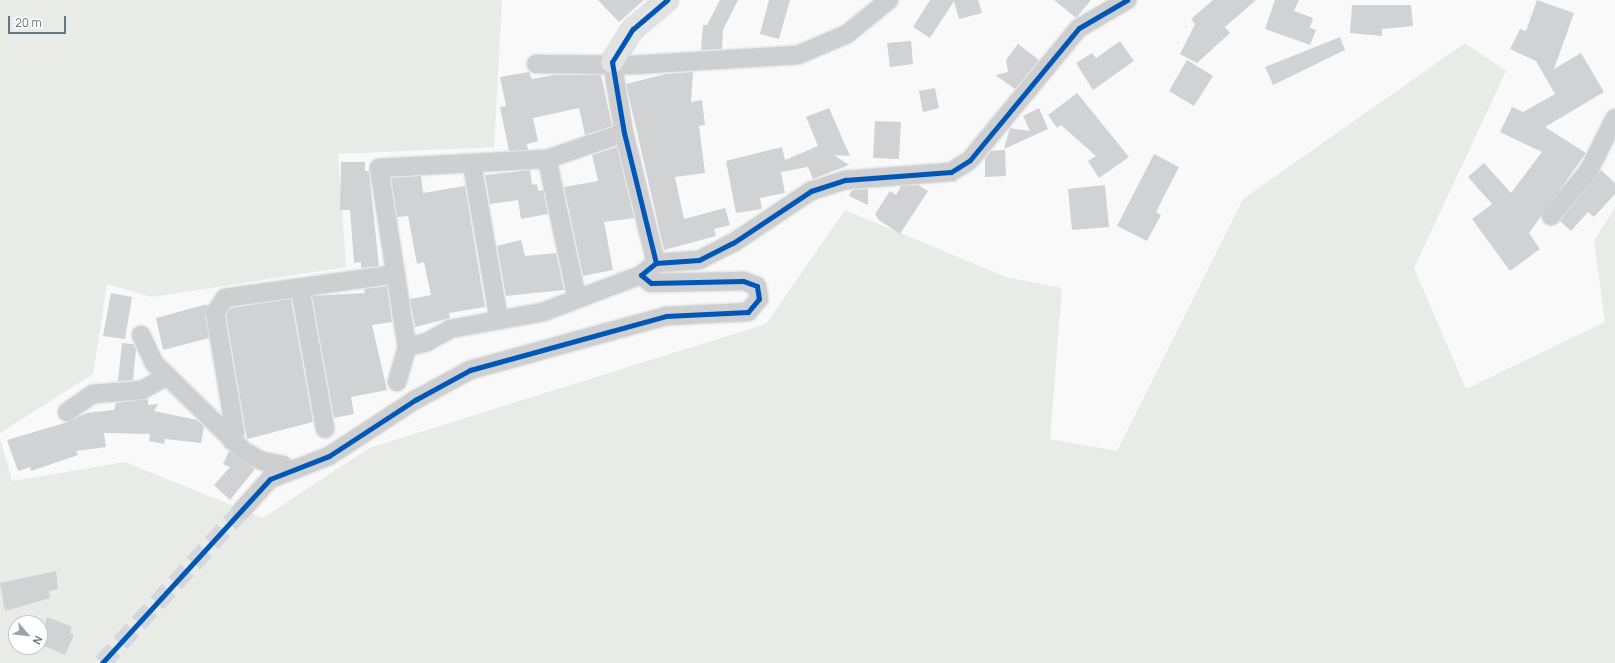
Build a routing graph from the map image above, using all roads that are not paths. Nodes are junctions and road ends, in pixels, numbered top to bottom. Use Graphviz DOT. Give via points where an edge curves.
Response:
graph roads {
  1 [pos="667,0"];
  2 [pos="889,0"];
  3 [pos="1126,0"];
  4 [pos="612,62"];
  5 [pos="536,64"];
  6 [pos="1615,118"];
  7 [pos="624,133"];
  8 [pos="547,159"];
  9 [pos="472,164"];
  10 [pos="1551,216"];
  11 [pos="656,264"];
  12 [pos="396,274"];
  13 [pos="641,275"];
  14 [pos="300,288"];
  15 [pos="577,299"];
  16 [pos="499,320"];
  17 [pos="141,335"];
  18 [pos="407,347"];
  19 [pos="167,376"];
  20 [pos="397,382"];
  21 [pos="67,412"];
  22 [pos="325,429"];
  23 [pos="232,441"];
  24 [pos="289,471"];
  25 [pos="242,510"];
  1 -- 4 [label="street" via="632,29"];
  2 -- 4 [label="street" via="847,34 798,55 633,65"];
  3 -- 11 [label="street" via="1079,28 970,160 951,172 845,180 811,191 733,243 699,260"];
  4 -- 5 [label="street"];
  4 -- 7 [label="street"];
  6 -- 10 [label="street" via="1589,170"];
  7 -- 8 [label="street"];
  7 -- 11 [label="street"];
  8 -- 9 [label="street"];
  8 -- 15 [label="street"];
  9 -- 12 [label="street" via="379,168"];
  9 -- 16 [label="street"];
  11 -- 13 [label="street"];
  12 -- 14 [label="street"];
  12 -- 18 [label="street"];
  13 -- 15 [label="street"];
  13 -- 24 [label="street" via="651,284 743,281 757,286 759,299 748,312 666,316 470,370 415,400 329,456"];
  14 -- 22 [label="street"];
  14 -- 23 [label="street" via="225,298 215,313 235,432"];
  15 -- 16 [label="street" via="543,312"];
  16 -- 18 [label="street" via="450,329 427,342"];
  17 -- 19 [label="street" via="154,362"];
  18 -- 20 [label="street"];
  19 -- 21 [label="street" via="142,390 93,394"];
  19 -- 23 [label="street"];
  23 -- 24 [label="street" via="262,462 282,465"];
  24 -- 25 [label="street" via="270,479"];
}
